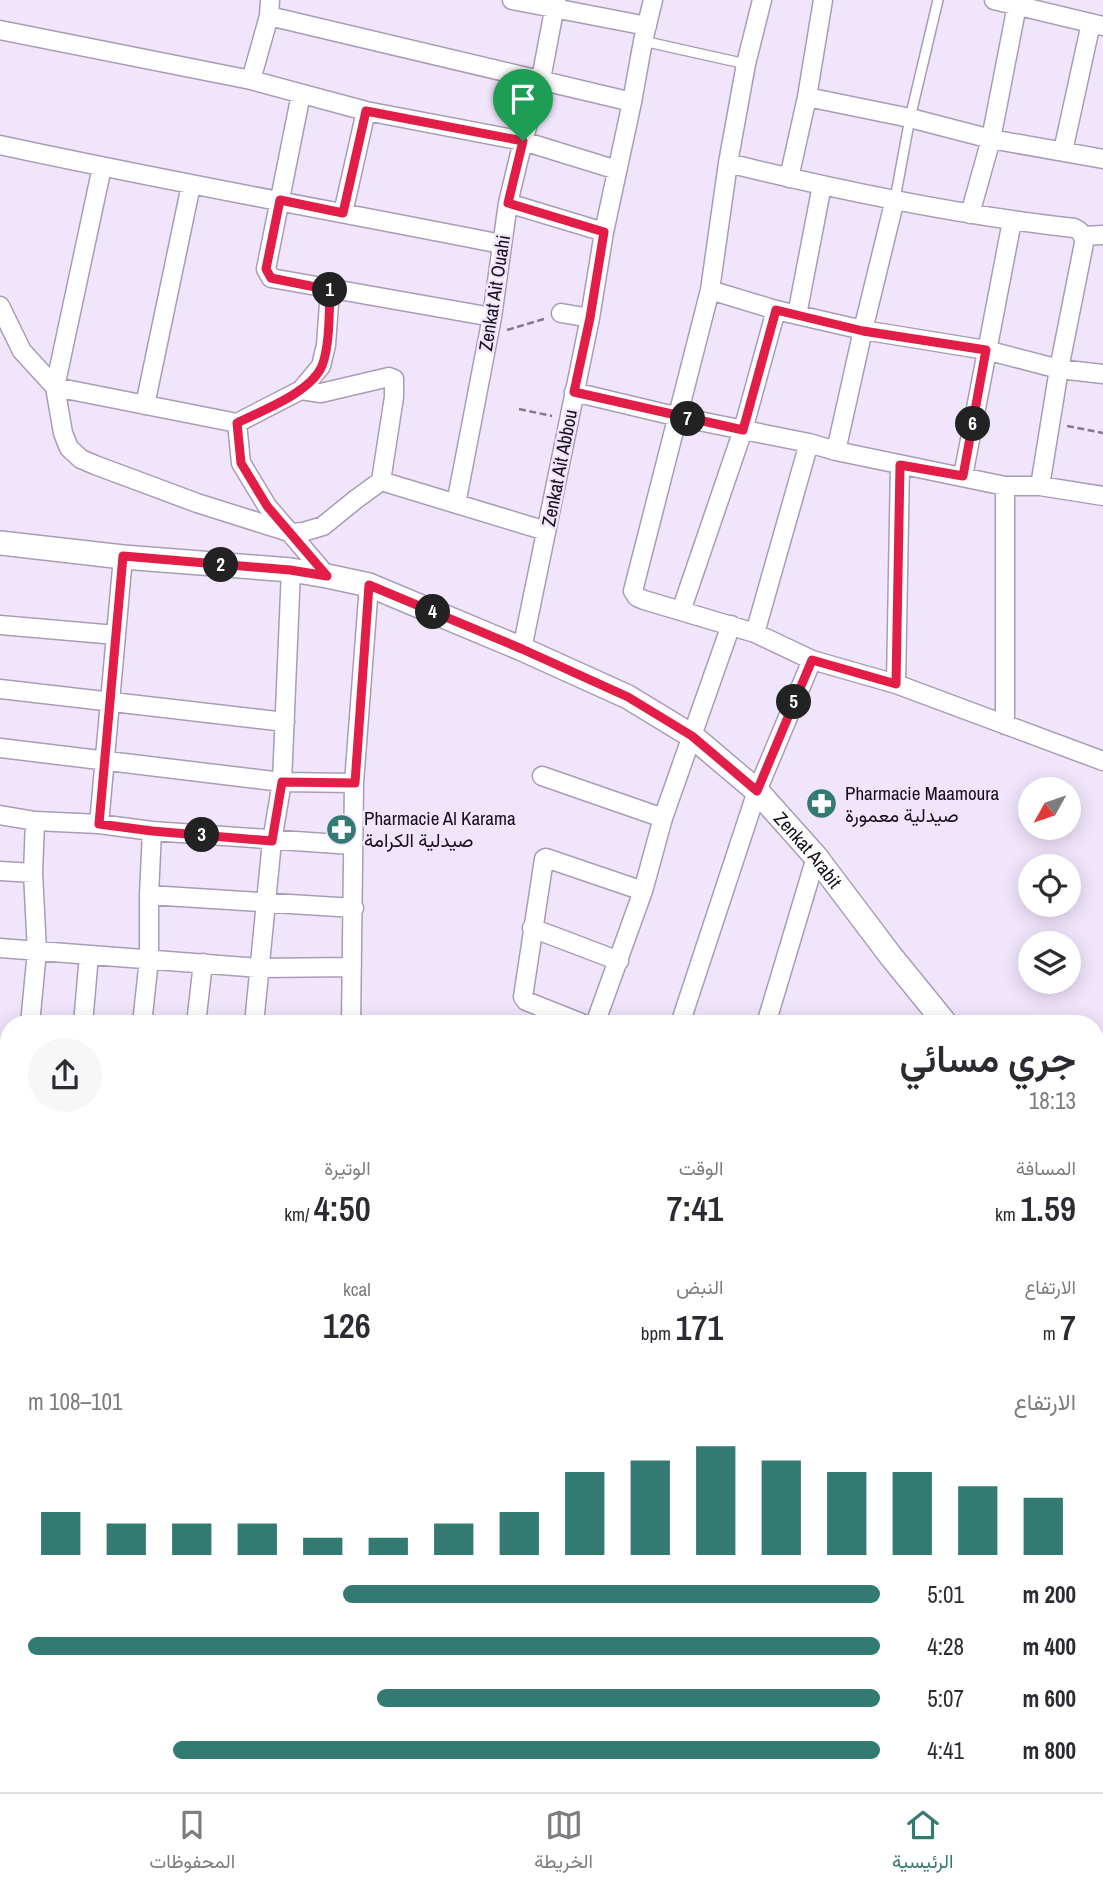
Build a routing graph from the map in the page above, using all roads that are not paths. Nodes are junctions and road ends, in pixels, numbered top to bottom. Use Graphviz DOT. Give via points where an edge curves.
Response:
graph roads {
  1 [pos="512,0"];
  2 [pos="653,0"];
  3 [pos="762,0"];
  4 [pos="823,0"];
  5 [pos="939,0"];
  6 [pos="994,0"];
  7 [pos="1017,2"];
  8 [pos="555,4"];
  9 [pos="270,8"];
  10 [pos="1097,24"];
  11 [pos="0,30"];
  12 [pos="645,34"];
  13 [pos="746,64"];
  14 [pos="251,79"];
  15 [pos="541,79"];
  16 [pos="301,94"];
  17 [pos="807,97"];
  18 [pos="632,102"];
  19 [pos="366,111"];
  20 [pos="910,118"];
  21 [pos="991,139"];
  22 [pos="523,141"];
  23 [pos="0,145"];
  24 [pos="1063,151"];
  25 [pos="1103,159"];
  26 [pos="728,163"];
  27 [pos="102,167"];
  28 [pos="617,170"];
  29 [pos="789,178"];
  30 [pos="191,185"];
  31 [pos="821,186"];
  32 [pos="895,199"];
  33 [pos="280,200"];
  34 [pos="508,203"];
  35 [pos="343,213"];
  36 [pos="970,214"];
  37 [pos="1012,221"];
  38 [pos="604,232"];
  39 [pos="1103,235"];
  40 [pos="1084,236"];
  41 [pos="501,244"];
  42 [pos="330,290"];
  43 [pos="710,290"];
  44 [pos="0,306"];
  45 [pos="776,310"];
  46 [pos="561,313"];
  47 [pos="797,315"];
  48 [pos="492,317"];
  49 [pos="590,318"];
  50 [pos="863,331"];
  51 [pos="986,350"];
  52 [pos="1059,369"];
  53 [pos="1103,374"];
  54 [pos="55,387"];
  55 [pos="302,390"];
  56 [pos="574,392"];
  57 [pos="145,405"];
  58 [pos="679,417"];
  59 [pos="237,423"];
  60 [pos="743,430"];
  61 [pos="809,443"];
  62 [pos="836,451"];
  63 [pos="900,465"];
  64 [pos="963,476"];
  65 [pos="381,481"];
  66 [pos="1005,486"];
  67 [pos="1040,486"];
  68 [pos="1103,496"];
  69 [pos="456,504"];
  70 [pos="546,531"];
  71 [pos="292,533"];
  72 [pos="0,543"];
  73 [pos="123,556"];
  74 [pos="290,570"];
  75 [pos="327,576"];
  76 [pos="369,585"];
  77 [pos="681,611"];
  78 [pos="0,625"];
  79 [pos="731,625"];
  80 [pos="755,633"];
  81 [pos="116,635"];
  82 [pos="522,649"];
  83 [pos="812,660"];
  84 [pos="896,684"];
  85 [pos="0,689"];
  86 [pos="109,701"];
  87 [pos="285,722"];
  88 [pos="1004,725"];
  89 [pos="692,736"];
  90 [pos="0,748"];
  91 [pos="104,760"];
  92 [pos="1103,761"];
  93 [pos="542,776"];
  94 [pos="282,782"];
  95 [pos="355,783"];
  96 [pos="757,791"];
  97 [pos="0,815"];
  98 [pos="663,818"];
  99 [pos="36,821"];
  100 [pos="99,824"];
  101 [pos="152,831"];
  102 [pos="272,841"];
  103 [pos="352,845"];
  104 [pos="817,857"];
  105 [pos="0,871"];
  106 [pos="33,873"];
  107 [pos="643,891"];
  108 [pos="149,895"];
  109 [pos="267,903"];
  110 [pos="354,908"];
  111 [pos="532,928"];
  112 [pos="0,948"];
  113 [pos="37,951"];
  114 [pos="89,955"];
  115 [pos="149,960"];
  116 [pos="619,961"];
  117 [pos="203,964"];
  118 [pos="352,967"];
  119 [pos="259,968"];
  120 [pos="31,1015"];
  121 [pos="84,1015"];
  122 [pos="143,1015"];
  123 [pos="197,1015"];
  124 [pos="255,1015"];
  125 [pos="351,1015"];
  126 [pos="561,1015"];
  127 [pos="598,1015"];
  128 [pos="683,1015"];
  129 [pos="769,1015"];
  130 [pos="939,1015"];
  1 -- 8 [label="street"];
  2 -- 12 [label="street, Zenkat Ait Abbou"];
  3 -- 13 [label="street"];
  4 -- 17 [label="street"];
  5 -- 20 [label="lane"];
  6 -- 7 [label="street"];
  7 -- 10 [label="street"];
  7 -- 21 [label="street"];
  8 -- 12 [label="street"];
  8 -- 15 [label="street, Zenkat Ait Ouahi"];
  9 -- 14 [label="street"];
  9 -- 15 [label="street"];
  10 -- 24 [label="street"];
  11 -- 14 [label="street"];
  12 -- 13 [label="lane"];
  12 -- 18 [label="street, Zenkat Ait Abbou"];
  13 -- 26 [label="street"];
  14 -- 16 [label="street"];
  15 -- 18 [label="street"];
  15 -- 22 [label="street, Zenkat Ait Ouahi"];
  16 -- 19 [label="street"];
  16 -- 33 [label="street"];
  17 -- 20 [label="street"];
  17 -- 29 [label="street"];
  18 -- 28 [label="street, Zenkat Ait Abbou"];
  19 -- 22 [label="street"];
  19 -- 35 [label="street"];
  20 -- 21 [label="street"];
  20 -- 32 [label="lane"];
  21 -- 24 [label="street"];
  21 -- 36 [label="street"];
  22 -- 28 [label="street"];
  22 -- 34 [label="street, Zenkat Ait Ouahi"];
  23 -- 27 [label="street"];
  24 -- 25 [label="street"];
  26 -- 29 [label="street"];
  26 -- 43 [label="street"];
  27 -- 30 [label="street"];
  27 -- 54 [label="street"];
  28 -- 38 [label="street, Zenkat Ait Abbou"];
  29 -- 31 [label="street"];
  30 -- 33 [label="street"];
  30 -- 57 [label="street"];
  31 -- 32 [label="street"];
  31 -- 47 [label="street"];
  32 -- 36 [label="street"];
  32 -- 50 [label="street"];
  33 -- 35 [label="street"];
  33 -- 42 [label="street" via="267,273 271,278"];
  34 -- 38 [label="street"];
  34 -- 41 [label="street, Zenkat Ait Ouahi"];
  35 -- 41 [label="street"];
  36 -- 37 [label="street"];
  37 -- 40 [label="street" via="1074,228"];
  37 -- 51 [label="street"];
  38 -- 49 [label="street, Zenkat Ait Abbou"];
  39 -- 40 [label="street"];
  40 -- 52 [label="street"];
  41 -- 48 [label="street, Zenkat Ait Ouahi"];
  42 -- 48 [label="street"];
  42 -- 55 [label="street" via="321,366"];
  43 -- 45 [label="street"];
  43 -- 58 [label="street"];
  44 -- 54 [label="street" via="22,351"];
  45 -- 47 [label="street"];
  45 -- 60 [label="street"];
  46 -- 49 [label="street"];
  47 -- 50 [label="street"];
  48 -- 69 [label="street, Zenkat Ait Ouahi"];
  49 -- 56 [label="street, Zenkat Ait Abbou"];
  50 -- 51 [label="street"];
  50 -- 62 [label="street"];
  51 -- 52 [label="street"];
  51 -- 64 [label="street"];
  52 -- 53 [label="street"];
  52 -- 67 [label="street"];
  54 -- 57 [label="street"];
  54 -- 71 [label="street" via="63,433 69,448 81,458 197,503"];
  55 -- 59 [label="street"];
  55 -- 65 [label="street" via="321,393 394,379"];
  56 -- 58 [label="street"];
  56 -- 70 [label="street, Zenkat Ait Abbou"];
  57 -- 59 [label="street"];
  58 -- 60 [label="street"];
  58 -- 77 [label="street" via="632,591 636,597"];
  59 -- 71 [label="street" via="241,463 267,506"];
  60 -- 61 [label="street"];
  60 -- 77 [label="street"];
  61 -- 62 [label="street"];
  61 -- 80 [label="street"];
  62 -- 63 [label="street"];
  63 -- 64 [label="street"];
  63 -- 84 [label="street"];
  64 -- 66 [label="street"];
  65 -- 69 [label="street"];
  65 -- 71 [label="street" via="323,526"];
  66 -- 67 [label="street"];
  66 -- 88 [label="street"];
  67 -- 68 [label="street"];
  69 -- 70 [label="street"];
  70 -- 82 [label="street, Zenkat Ait Abbou"];
  71 -- 75 [label="street"];
  72 -- 73 [label="street, Zenkat Arabit"];
  73 -- 74 [label="street, Zenkat Arabit"];
  73 -- 81 [label="street"];
  74 -- 75 [label="street, Zenkat Arabit"];
  74 -- 87 [label="street"];
  75 -- 76 [label="street, Zenkat Arabit"];
  76 -- 82 [label="street, Zenkat Arabit"];
  76 -- 95 [label="street"];
  77 -- 79 [label="street"];
  78 -- 81 [label="street"];
  79 -- 80 [label="street"];
  79 -- 89 [label="street"];
  80 -- 83 [label="street"];
  81 -- 86 [label="street"];
  82 -- 89 [label="street, Zenkat Arabit" via="628,697"];
  83 -- 84 [label="street"];
  83 -- 96 [label="street"];
  84 -- 88 [label="street"];
  85 -- 86 [label="street"];
  86 -- 87 [label="street"];
  86 -- 91 [label="street"];
  87 -- 94 [label="street"];
  88 -- 92 [label="street"];
  89 -- 96 [label="street, Zenkat Arabit"];
  89 -- 98 [label="street"];
  90 -- 91 [label="street"];
  91 -- 94 [label="street"];
  91 -- 100 [label="street"];
  93 -- 98 [label="street"];
  94 -- 95 [label="street"];
  94 -- 102 [label="street"];
  95 -- 103 [label="street"];
  96 -- 104 [label="street, Zenkat Arabit"];
  96 -- 128 [label="street"];
  97 -- 99 [label="street"];
  98 -- 107 [label="street"];
  99 -- 100 [label="street"];
  99 -- 106 [label="street"];
  100 -- 101 [label="street"];
  101 -- 102 [label="street"];
  101 -- 108 [label="street"];
  102 -- 103 [label="street"];
  102 -- 109 [label="street"];
  103 -- 110 [label="street"];
  104 -- 129 [label="street"];
  104 -- 130 [label="street, Zenkat Arabit"];
  105 -- 106 [label="street"];
  106 -- 113 [label="street"];
  107 -- 111 [label="street" via="546,858"];
  107 -- 116 [label="street"];
  108 -- 109 [label="street"];
  108 -- 115 [label="street"];
  109 -- 110 [label="street"];
  109 -- 119 [label="street"];
  110 -- 118 [label="street"];
  111 -- 116 [label="street"];
  111 -- 126 [label="street" via="523,997"];
  112 -- 113 [label="street"];
  113 -- 114 [label="street"];
  113 -- 120 [label="street"];
  114 -- 115 [label="street"];
  114 -- 121 [label="street"];
  115 -- 117 [label="street"];
  115 -- 122 [label="street"];
  116 -- 127 [label="street"];
  117 -- 119 [label="street"];
  117 -- 123 [label="street"];
  118 -- 119 [label="street"];
  118 -- 125 [label="street"];
  119 -- 124 [label="street"];
}
